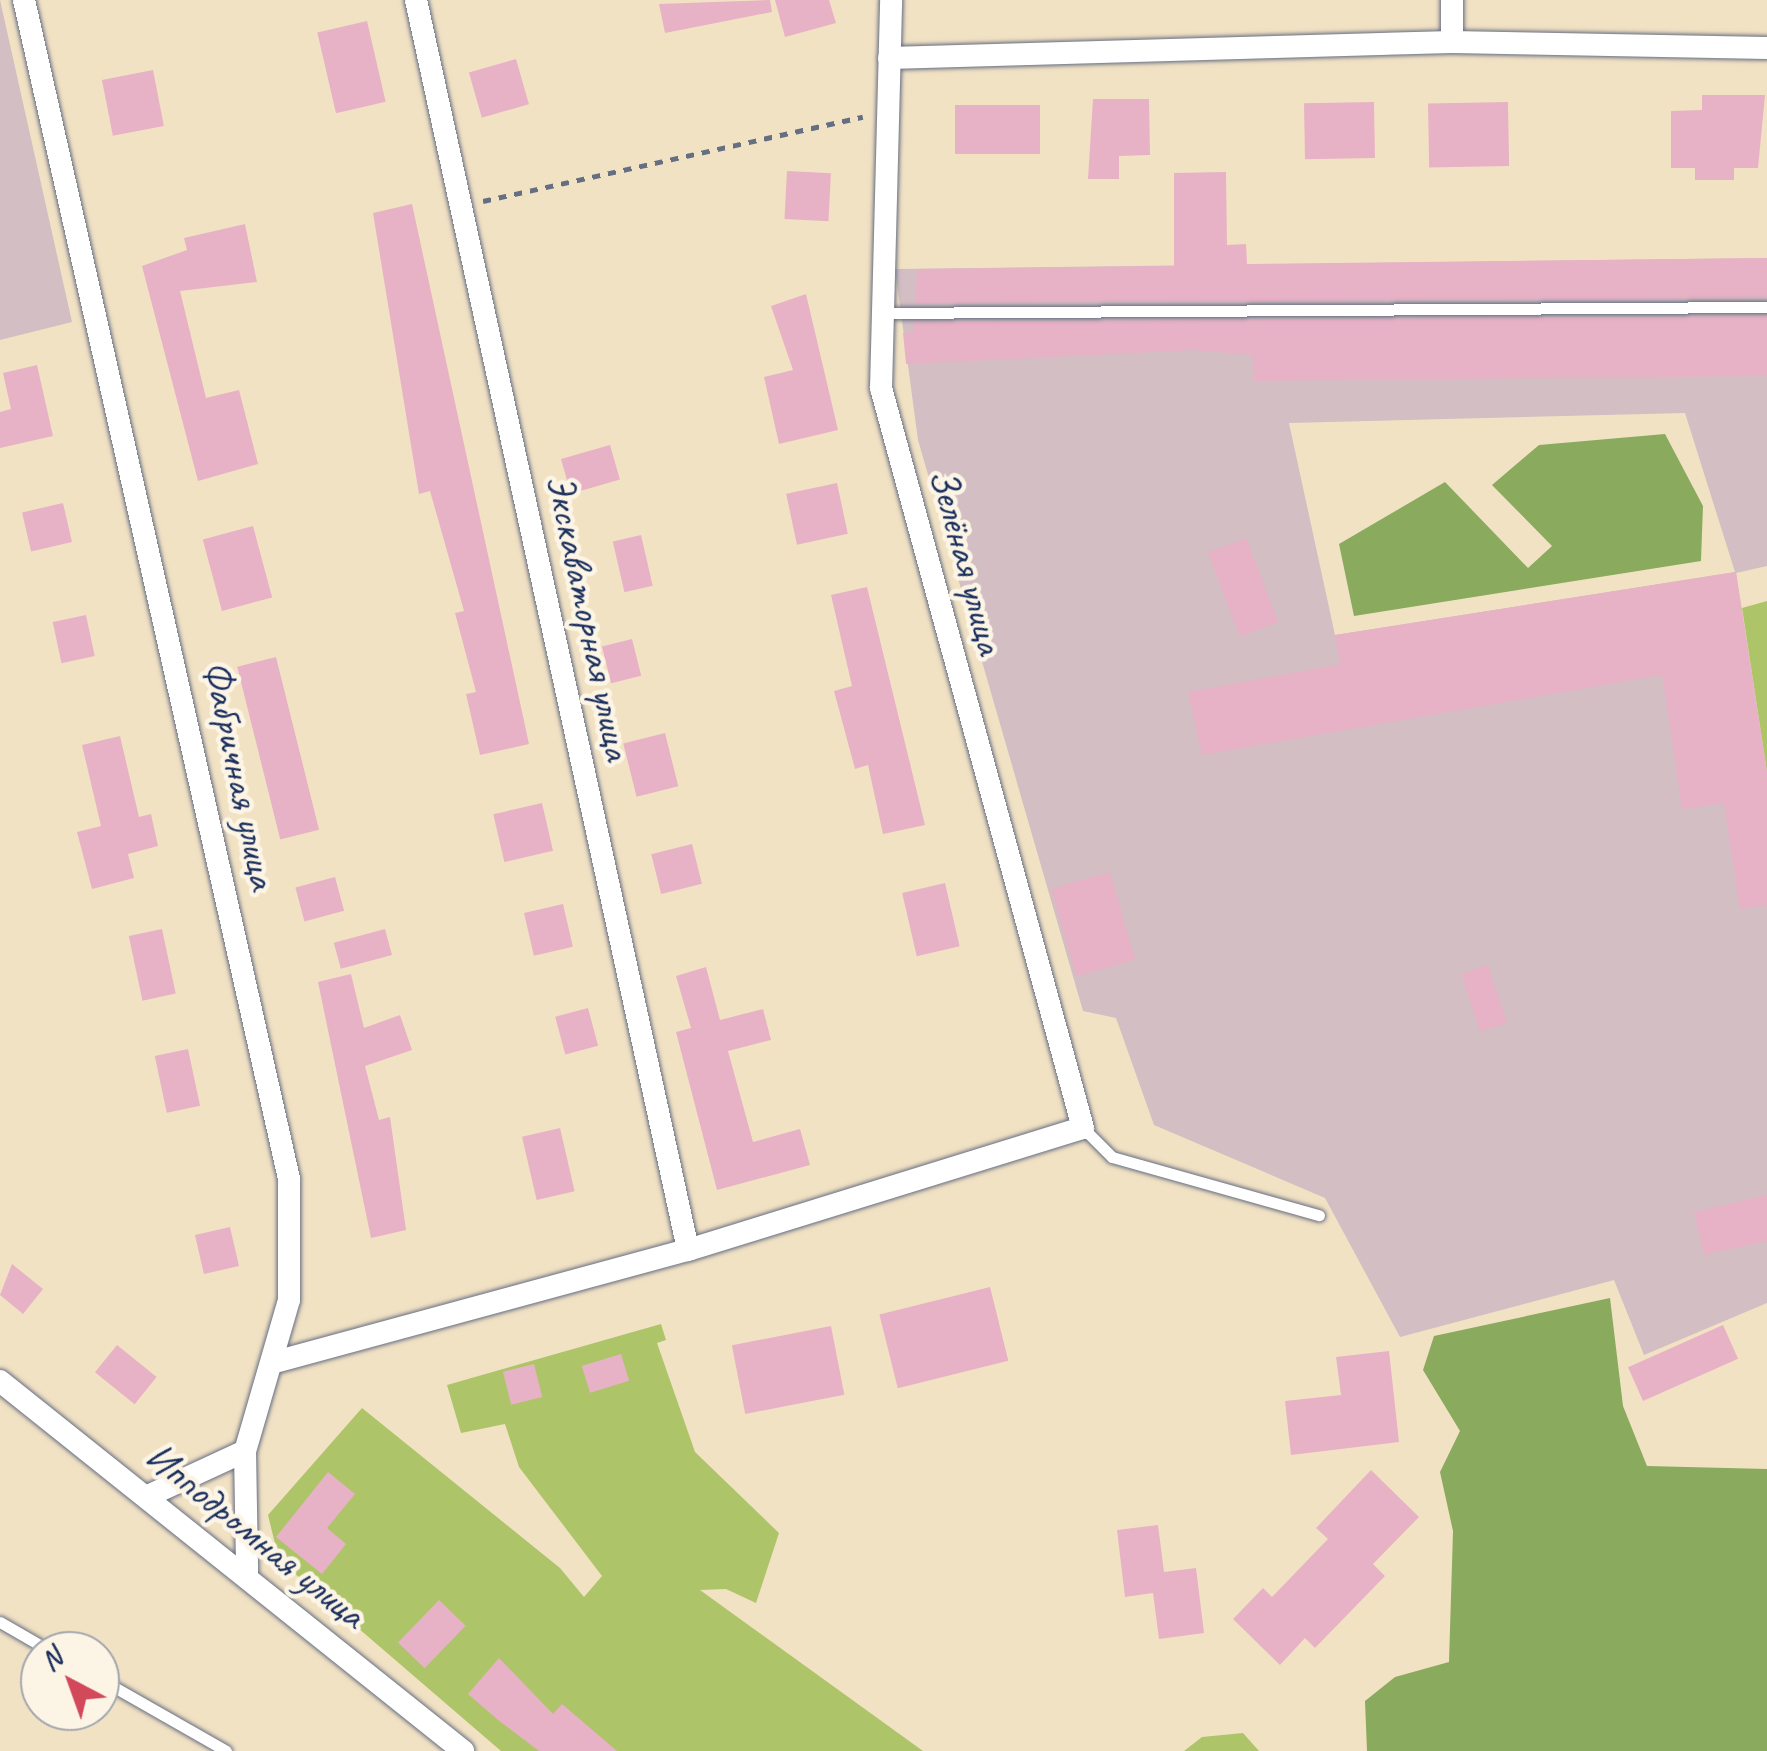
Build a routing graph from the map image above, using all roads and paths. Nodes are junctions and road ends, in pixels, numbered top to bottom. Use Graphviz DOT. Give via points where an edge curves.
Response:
graph roads {
  1 [pos="24,0"];
  2 [pos="416,0"];
  3 [pos="891,0"];
  4 [pos="1452,0"];
  5 [pos="1452,42"];
  6 [pos="1767,48"];
  7 [pos="889,58"];
  8 [pos="889,112"];
  9 [pos="460,206"];
  10 [pos="1767,307"];
  11 [pos="880,313"];
  12 [pos="1082,1128"];
  13 [pos="1319,1216"];
  14 [pos="688,1250"];
  15 [pos="275,1362"];
  16 [pos="0,1381"];
  17 [pos="245,1451"];
  18 [pos="148,1496"];
  19 [pos="247,1571"];
  20 [pos="120,1691"];
  21 [pos="226,1751"];
  22 [pos="462,1751"];
  1 -- 15 [label="street, Фабричная улица" via="288,1179 294,1240"];
  2 -- 9 [label="street, Экскаваторная улица"];
  3 -- 7 [label="street, Зелёная улица"];
  4 -- 5 [label="street"];
  5 -- 6 [label="street"];
  5 -- 7 [label="street"];
  7 -- 8 [label="street, Зелёная улица"];
  8 -- 9 [label="path"];
  8 -- 11 [label="street, Зелёная улица"];
  9 -- 14 [label="street, Экскаваторная улица"];
  10 -- 11 [label="lane"];
  11 -- 12 [label="street, Зелёная улица" via="881,388"];
  12 -- 13 [label="lane" via="1112,1157"];
  12 -- 14 [label="street"];
  14 -- 15 [label="street"];
  15 -- 17 [label="street, Фабричная улица"];
  16 -- 18 [label="street, Ипподромная улица"];
  17 -- 18 [label="street"];
  17 -- 19 [label="street, Фабричная улица"];
  18 -- 19 [label="street, Ипподромная улица"];
  19 -- 22 [label="street, Ипподромная улица"];
  20 -- 21 [label="lane"];
}
